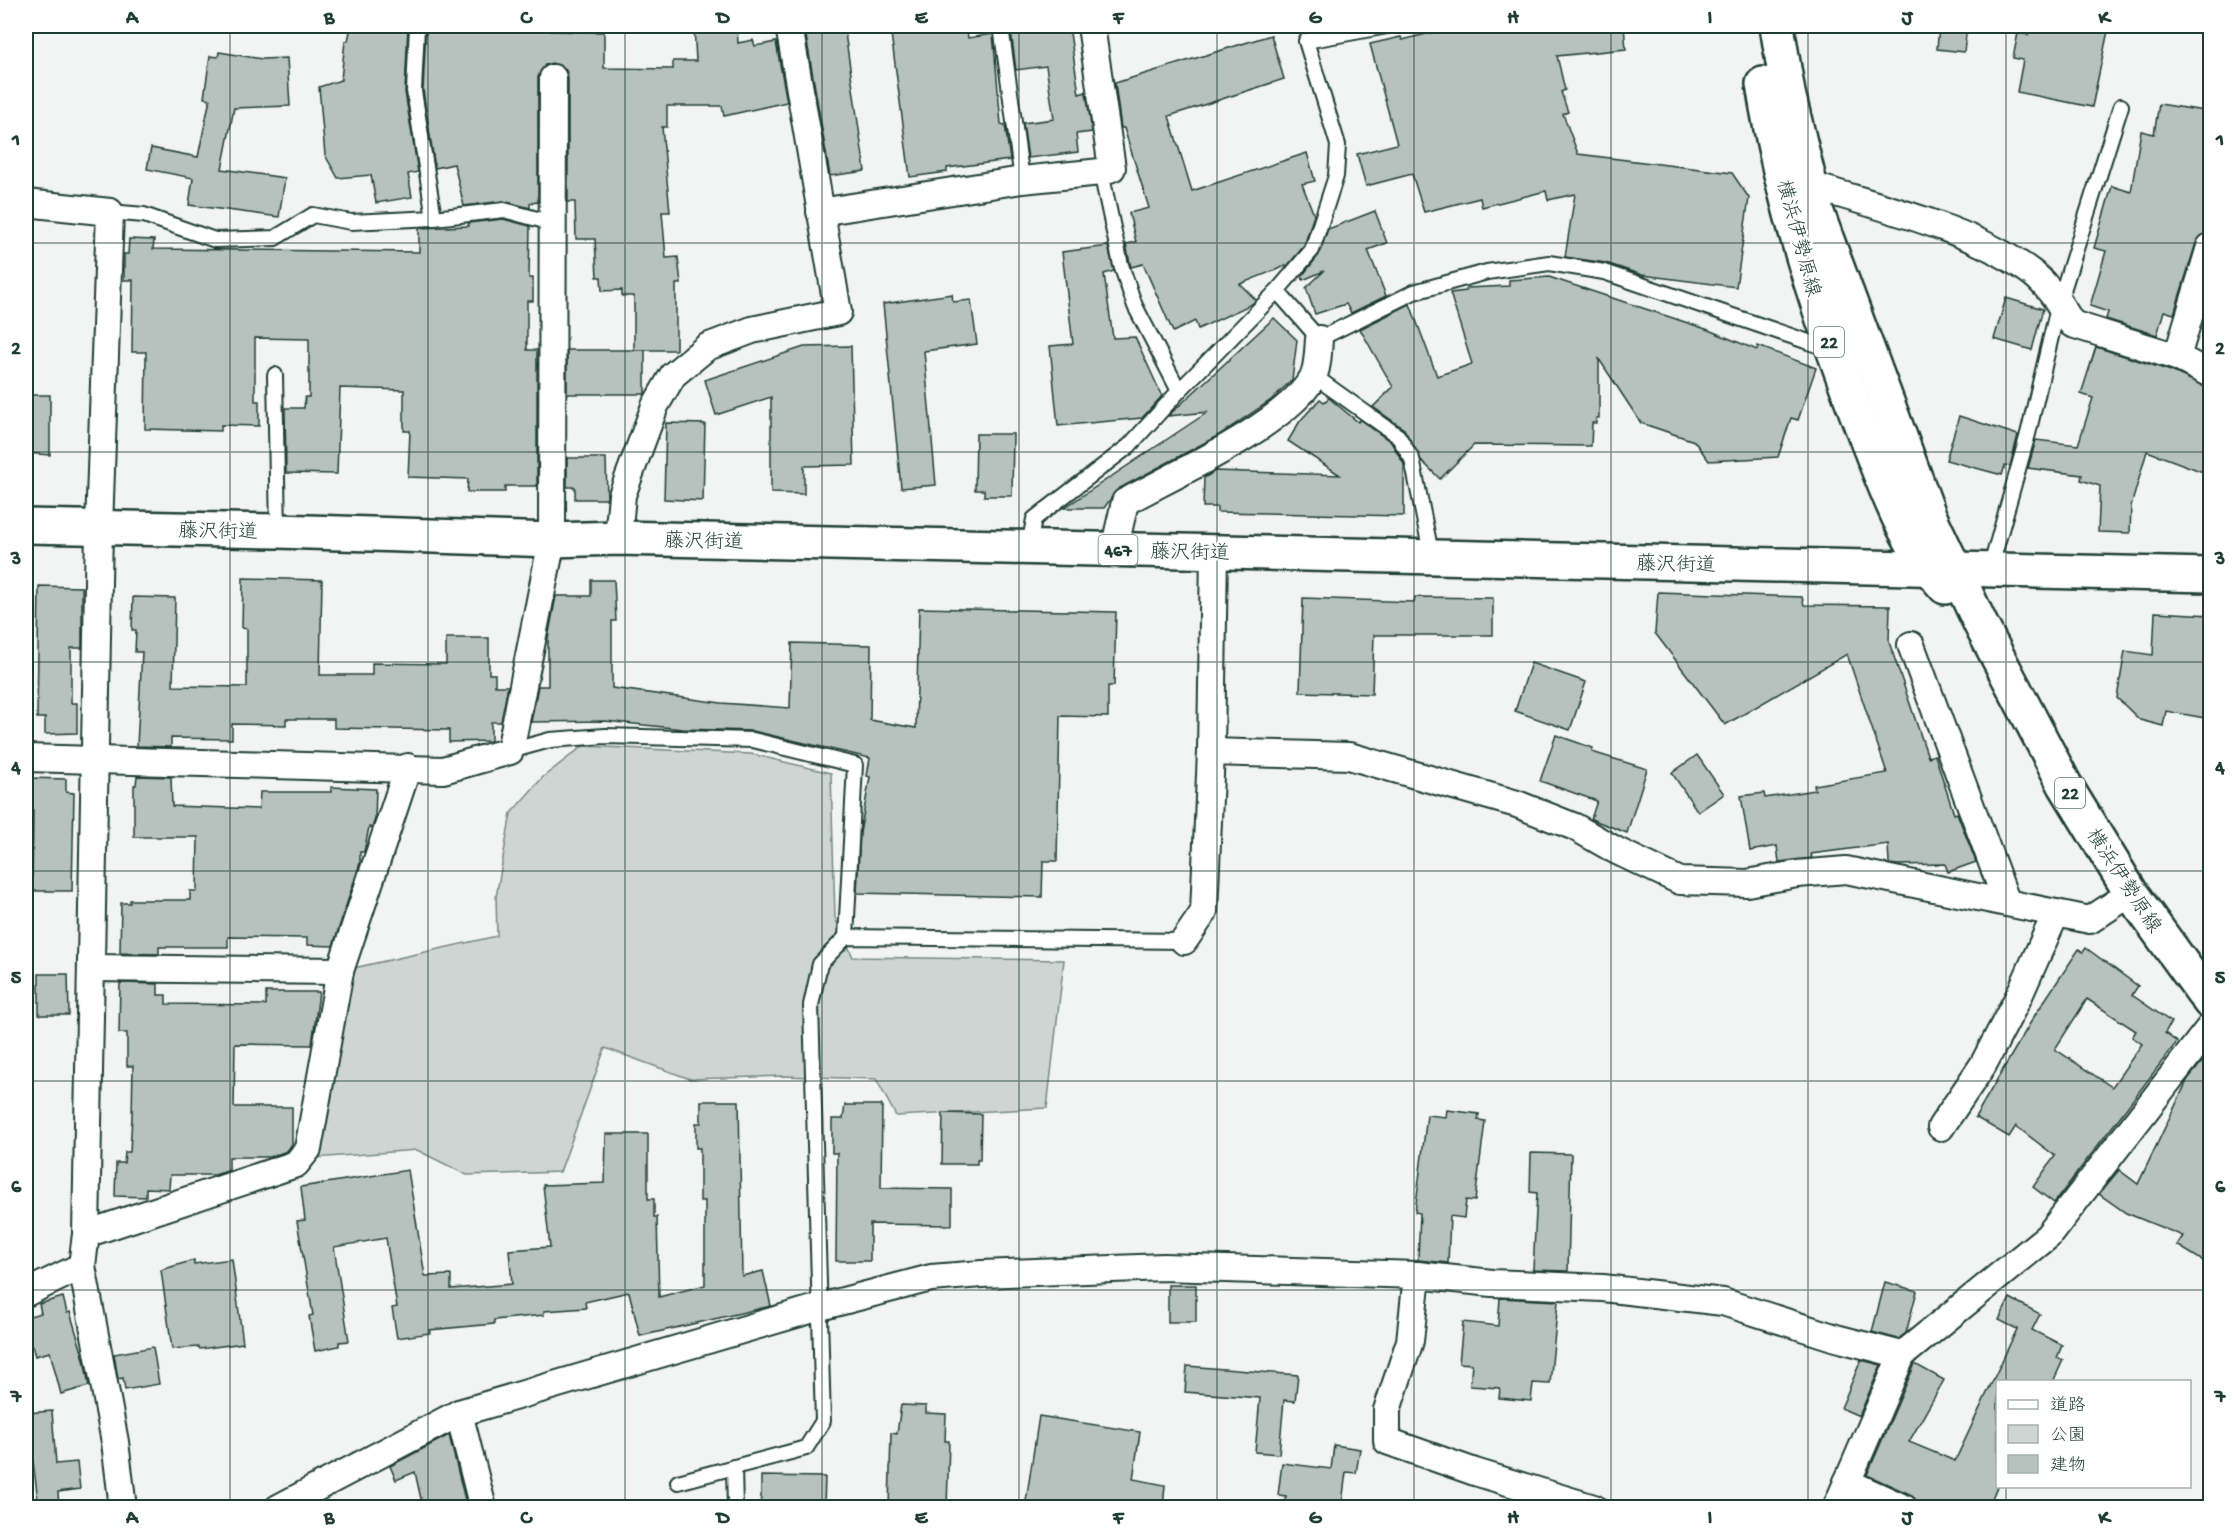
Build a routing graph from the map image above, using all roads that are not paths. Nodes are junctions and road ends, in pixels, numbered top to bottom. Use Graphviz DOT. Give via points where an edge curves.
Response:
graph roads {
  1 [pos="417,26"];
  2 [pos="789,26"];
  3 [pos="1001,26"];
  4 [pos="1090,26"];
  5 [pos="1387,26"];
  6 [pos="1754,26"];
  7 [pos="1777,26"];
  8 [pos="553,78"];
  9 [pos="2121,106"];
  10 [pos="1101,172"];
  11 [pos="1022,180"];
  12 [pos="1810,185"];
  13 [pos="26,203"];
  14 [pos="110,212"];
  15 [pos="820,212"];
  16 [pos="434,218"];
  17 [pos="552,223"];
  18 [pos="2211,247"];
  19 [pos="1277,291"];
  20 [pos="2059,303"];
  21 [pos="1319,339"];
  22 [pos="1831,349"];
  23 [pos="2177,357"];
  24 [pos="2211,374"];
  25 [pos="275,375"];
  26 [pos="1314,376"];
  27 [pos="1179,391"];
  28 [pos="26,526"];
  29 [pos="99,528"];
  30 [pos="278,531"];
  31 [pos="618,538"];
  32 [pos="552,540"];
  33 [pos="1029,547"];
  34 [pos="1114,550"];
  35 [pos="1214,551"];
  36 [pos="1432,558"];
  37 [pos="1941,569"];
  38 [pos="1990,570"];
  39 [pos="2211,574"];
  40 [pos="1911,645"];
  41 [pos="510,751"];
  42 [pos="1211,752"];
  43 [pos="26,758"];
  44 [pos="95,759"];
  45 [pos="408,767"];
  46 [pos="2131,893"];
  47 [pos="2007,903"];
  48 [pos="2056,913"];
  49 [pos="846,937"];
  50 [pos="1184,941"];
  51 [pos="91,968"];
  52 [pos="340,971"];
  53 [pos="2211,1002"];
  54 [pos="2211,1027"];
  55 [pos="1941,1127"];
  56 [pos="86,1234"];
  57 [pos="82,1266"];
  58 [pos="1417,1275"];
  59 [pos="26,1293"];
  60 [pos="820,1307"];
  61 [pos="1902,1355"];
  62 [pos="459,1413"];
  63 [pos="734,1467"];
  64 [pos="678,1482"];
  65 [pos="1847,1482"];
  66 [pos="123,1508"];
  67 [pos="278,1508"];
  68 [pos="483,1508"];
  69 [pos="735,1508"];
  70 [pos="1594,1508"];
  71 [pos="1836,1508"];
  72 [pos="1904,1508"];
  1 -- 16 [label="lane" via="414,91"];
  2 -- 15 [label="street"];
  3 -- 11 [label="lane"];
  4 -- 10 [label="street" via="1112,168"];
  5 -- 19 [label="lane" via="1306,41 1338,145 1336,176 1312,250"];
  6 -- 22 [label="main road, 横浜伊勢原線 / 22" via="1792,214"];
  7 -- 12 [label="main road, 横浜伊勢原線 / 22"];
  8 -- 17 [label="street"];
  9 -- 20 [label="lane"];
  10 -- 11 [label="street"];
  10 -- 27 [label="lane" via="1121,265 1135,306"];
  11 -- 15 [label="street"];
  12 -- 20 [label="street" via="1980,241 2034,275"];
  12 -- 37 [label="main road, 横浜伊勢原線 / 22" via="1925,506"];
  13 -- 14 [label="street"];
  14 -- 16 [label="lane" via="144,214 216,240 275,238 313,215 351,222"];
  14 -- 29 [label="street"];
  15 -- 31 [label="street" via="838,312 752,330 707,347 673,375 655,406 622,495"];
  16 -- 17 [label="lane" via="504,210"];
  17 -- 32 [label="street"];
  18 -- 23 [label="street"];
  19 -- 21 [label="lane"];
  19 -- 27 [label="lane"];
  20 -- 23 [label="street" via="2072,324"];
  20 -- 38 [label="lane"];
  21 -- 22 [label="lane" via="1414,292 1487,272 1549,263 1604,272"];
  21 -- 26 [label="street"];
  22 -- 37 [label="main road, 横浜伊勢原線 / 22" via="1897,515"];
  23 -- 24 [label="street"];
  25 -- 30 [label="lane"];
  26 -- 34 [label="street" via="1299,397 1232,444 1125,502"];
  26 -- 36 [label="lane" via="1398,436 1412,459"];
  27 -- 33 [label="lane" via="1129,446 1034,519"];
  28 -- 29 [label="main road, 藤沢街道 / 467"];
  29 -- 30 [label="main road, 藤沢街道 / 467"];
  29 -- 44 [label="street"];
  30 -- 32 [label="main road, 藤沢街道 / 467"];
  31 -- 32 [label="main road, 藤沢街道 / 467"];
  31 -- 33 [label="main road, 藤沢街道 / 467"];
  32 -- 41 [label="street"];
  33 -- 34 [label="main road, 藤沢街道 / 467"];
  34 -- 35 [label="main road, 藤沢街道 / 467"];
  35 -- 36 [label="main road, 藤沢街道 / 467"];
  35 -- 42 [label="street"];
  36 -- 37 [label="main road, 藤沢街道 / 467"];
  37 -- 38 [label="main road, 藤沢街道 / 467"];
  37 -- 46 [label="main road, 横浜伊勢原線 / 22" via="1981,625 2065,785"];
  38 -- 39 [label="main road, 藤沢街道 / 467"];
  40 -- 47 [label="street"];
  41 -- 45 [label="street" via="443,770"];
  41 -- 49 [label="lane" via="550,740 605,736 753,740 855,765"];
  42 -- 47 [label="street" via="1349,756 1517,804 1575,827 1680,880 1747,883 1846,870"];
  42 -- 50 [label="street" via="1204,912"];
  43 -- 44 [label="street"];
  44 -- 45 [label="street"];
  44 -- 51 [label="street"];
  45 -- 52 [label="street"];
  46 -- 48 [label="street" via="2090,920"];
  46 -- 53 [label="main road, 横浜伊勢原線 / 22"];
  47 -- 48 [label="street"];
  48 -- 55 [label="street" via="1983,1065"];
  49 -- 50 [label="lane"];
  49 -- 60 [label="lane" via="820,963 811,1005"];
  51 -- 52 [label="street"];
  51 -- 56 [label="street"];
  52 -- 56 [label="street" via="308,1149 296,1164"];
  54 -- 61 [label="street" via="2048,1236"];
  56 -- 57 [label="street"];
  57 -- 59 [label="street"];
  57 -- 66 [label="street" via="115,1442"];
  58 -- 60 [label="street" via="1164,1267 982,1274 931,1278"];
  58 -- 61 [label="street" via="1604,1288 1722,1302"];
  58 -- 70 [label="street" via="1410,1341 1387,1410 1387,1441"];
  60 -- 62 [label="street"];
  60 -- 63 [label="lane" via="823,1420 806,1448"];
  61 -- 65 [label="street"];
  62 -- 67 [label="street"];
  62 -- 68 [label="street"];
  63 -- 64 [label="lane"];
  63 -- 69 [label="lane"];
  65 -- 71 [label="street"];
  65 -- 72 [label="street"];
}
